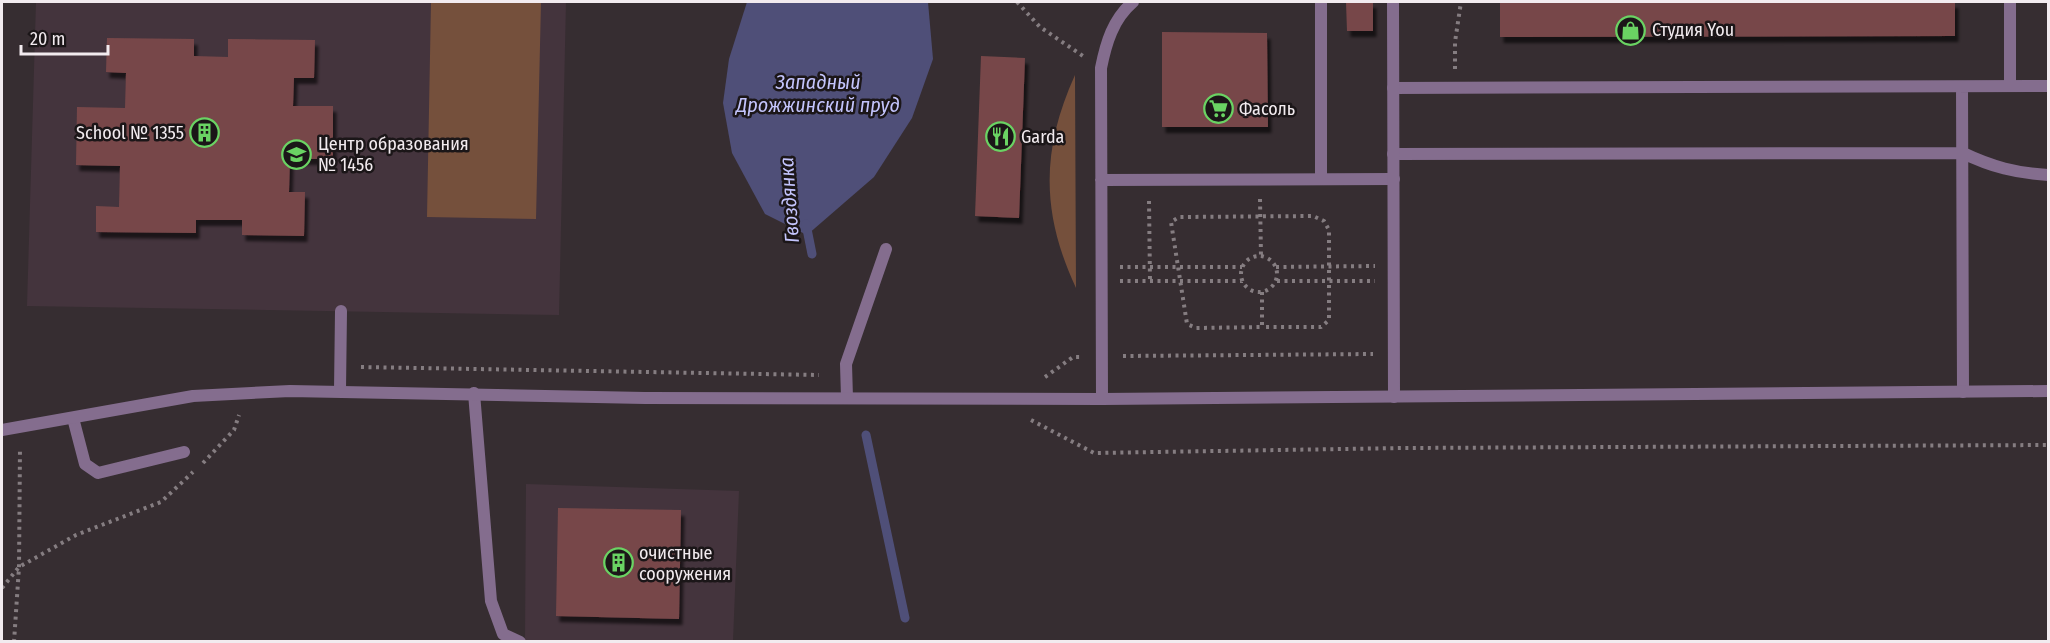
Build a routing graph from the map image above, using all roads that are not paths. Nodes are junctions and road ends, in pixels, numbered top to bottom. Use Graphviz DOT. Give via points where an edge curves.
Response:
graph roads {
  1 [pos="1133,2"];
  2 [pos="1321,2"];
  3 [pos="1393,2"];
  4 [pos="2010,2"];
  5 [pos="2049,86"];
  6 [pos="1962,87"];
  7 [pos="2010,87"];
  8 [pos="1393,88"];
  9 [pos="1963,153"];
  10 [pos="1393,154"];
  11 [pos="2049,175"];
  12 [pos="1321,179"];
  13 [pos="1394,179"];
  14 [pos="1101,180"];
  15 [pos="886,249"];
  16 [pos="341,311"];
  17 [pos="340,390"];
  18 [pos="2049,391"];
  19 [pos="1963,392"];
  20 [pos="474,393"];
  21 [pos="1394,397"];
  22 [pos="847,398"];
  23 [pos="1102,399"];
  24 [pos="73,418"];
  25 [pos="2,430"];
  26 [pos="184,452"];
  27 [pos="520,642"];
  1 -- 14 [label="street" via="1124,9 1106,40 1101,68"];
  2 -- 12 [label="street"];
  3 -- 8 [label="street"];
  4 -- 7 [label="street"];
  5 -- 7 [label="street"];
  6 -- 7 [label="street"];
  6 -- 8 [label="street"];
  6 -- 9 [label="street"];
  8 -- 10 [label="street"];
  9 -- 10 [label="street"];
  9 -- 11 [label="street" via="2015,172"];
  9 -- 19 [label="street"];
  10 -- 13 [label="street"];
  12 -- 13 [label="street"];
  12 -- 14 [label="street"];
  13 -- 21 [label="street"];
  14 -- 23 [label="street"];
  15 -- 22 [label="street" via="846,364"];
  16 -- 17 [label="street"];
  17 -- 20 [label="street"];
  17 -- 24 [label="street" via="193,396"];
  18 -- 19 [label="street"];
  19 -- 21 [label="street"];
  20 -- 22 [label="street"];
  20 -- 27 [label="street" via="491,601 503,634"];
  21 -- 23 [label="street"];
  22 -- 23 [label="street"];
  24 -- 25 [label="street"];
  24 -- 26 [label="street" via="85,464 98,473"];
}
